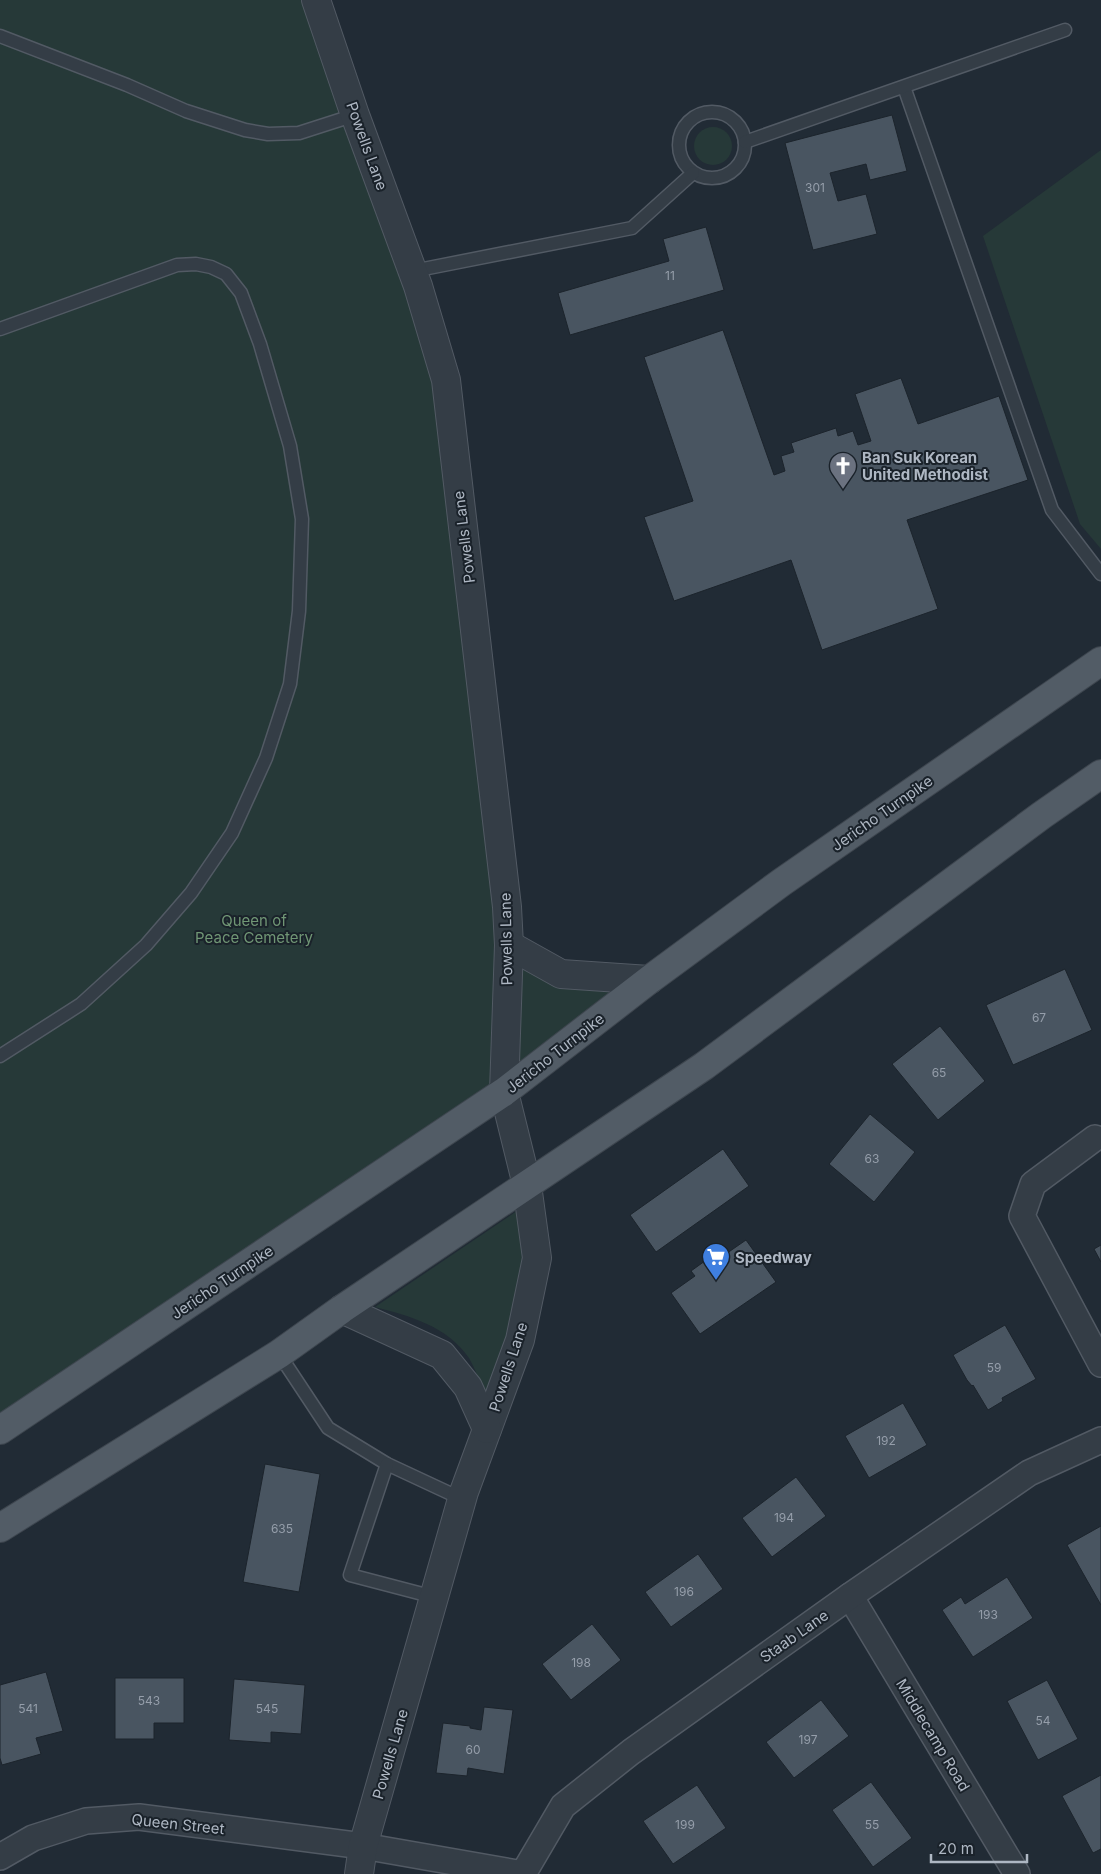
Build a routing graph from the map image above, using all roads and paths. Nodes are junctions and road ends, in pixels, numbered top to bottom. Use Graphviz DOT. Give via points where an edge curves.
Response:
graph roads {
  1 [pos="316,0"];
  2 [pos="1066,30"];
  3 [pos="0,36"];
  4 [pos="904,87"];
  5 [pos="355,115"];
  6 [pos="745,142"];
  7 [pos="693,173"];
  8 [pos="412,272"];
  9 [pos="0,329"];
  10 [pos="1101,574"];
  11 [pos="1101,661"];
  12 [pos="1101,774"];
  13 [pos="509,945"];
  14 [pos="649,980"];
  15 [pos="0,1056"];
  16 [pos="504,1092"];
  17 [pos="1095,1138"];
  18 [pos="527,1185"];
  19 [pos="342,1309"];
  20 [pos="279,1354"];
  21 [pos="1101,1364"];
  22 [pos="487,1429"];
  23 [pos="0,1430"];
  24 [pos="1101,1440"];
  25 [pos="387,1464"];
  26 [pos="462,1499"];
  27 [pos="0,1528"];
  28 [pos="850,1596"];
  29 [pos="434,1597"];
  30 [pos="364,1846"];
  31 [pos="0,1857"];
  32 [pos="360,1874"];
  33 [pos="523,1874"];
  34 [pos="1017,1874"];
  1 -- 5 [label="street, Powells Lane"];
  2 -- 4 [label="lane"];
  3 -- 5 [label="lane" via="186,111 245,130 268,134 299,133"];
  4 -- 6 [label="lane"];
  4 -- 10 [label="lane" via="1052,510"];
  5 -- 8 [label="street, Powells Lane"];
  6 -- 7 [label="lane" via="740,164 733,171 714,179"];
  6 -- 7 [label="lane" via="736,122 726,115 715,112 693,118 685,125 678,147 680,157"];
  7 -- 8 [label="lane" via="632,228"];
  8 -- 13 [label="street, Powells Lane" via="446,380"];
  9 -- 15 [label="lane" via="177,265 196,264 226,274 241,293 260,344 290,446 302,519 299,611 290,684 266,758 232,833 191,893 146,945 81,1004"];
  11 -- 14 [label="main road, Jericho Turnpike" via="782,882"];
  12 -- 18 [label="main road" via="704,1066"];
  13 -- 14 [label="street" via="561,974"];
  13 -- 16 [label="street, Powells Lane"];
  14 -- 16 [label="main road, Jericho Turnpike"];
  16 -- 18 [label="street, Powells Lane"];
  16 -- 23 [label="main road, Jericho Turnpike"];
  17 -- 21 [label="street" via="1033,1184 1022,1216"];
  18 -- 19 [label="main road"];
  18 -- 22 [label="street, Powells Lane" via="536,1258 520,1340"];
  19 -- 20 [label="main road"];
  19 -- 22 [label="street" via="442,1355 468,1387"];
  20 -- 25 [label="lane" via="328,1428"];
  20 -- 27 [label="main road"];
  22 -- 26 [label="street, Powells Lane"];
  24 -- 28 [label="street, Staab Lane" via="1029,1473"];
  25 -- 26 [label="lane"];
  25 -- 29 [label="lane" via="350,1576"];
  26 -- 29 [label="street, Powells Lane"];
  28 -- 33 [label="street, Staab Lane" via="631,1752 563,1806"];
  28 -- 34 [label="street, Middlecamp Road"];
  29 -- 30 [label="street, Powells Lane"];
  30 -- 31 [label="street, Queen Street" via="138,1817 86,1821 33,1838"];
  30 -- 32 [label="street, Powells Lane"];
  30 -- 33 [label="street, Queen Street"];
}
